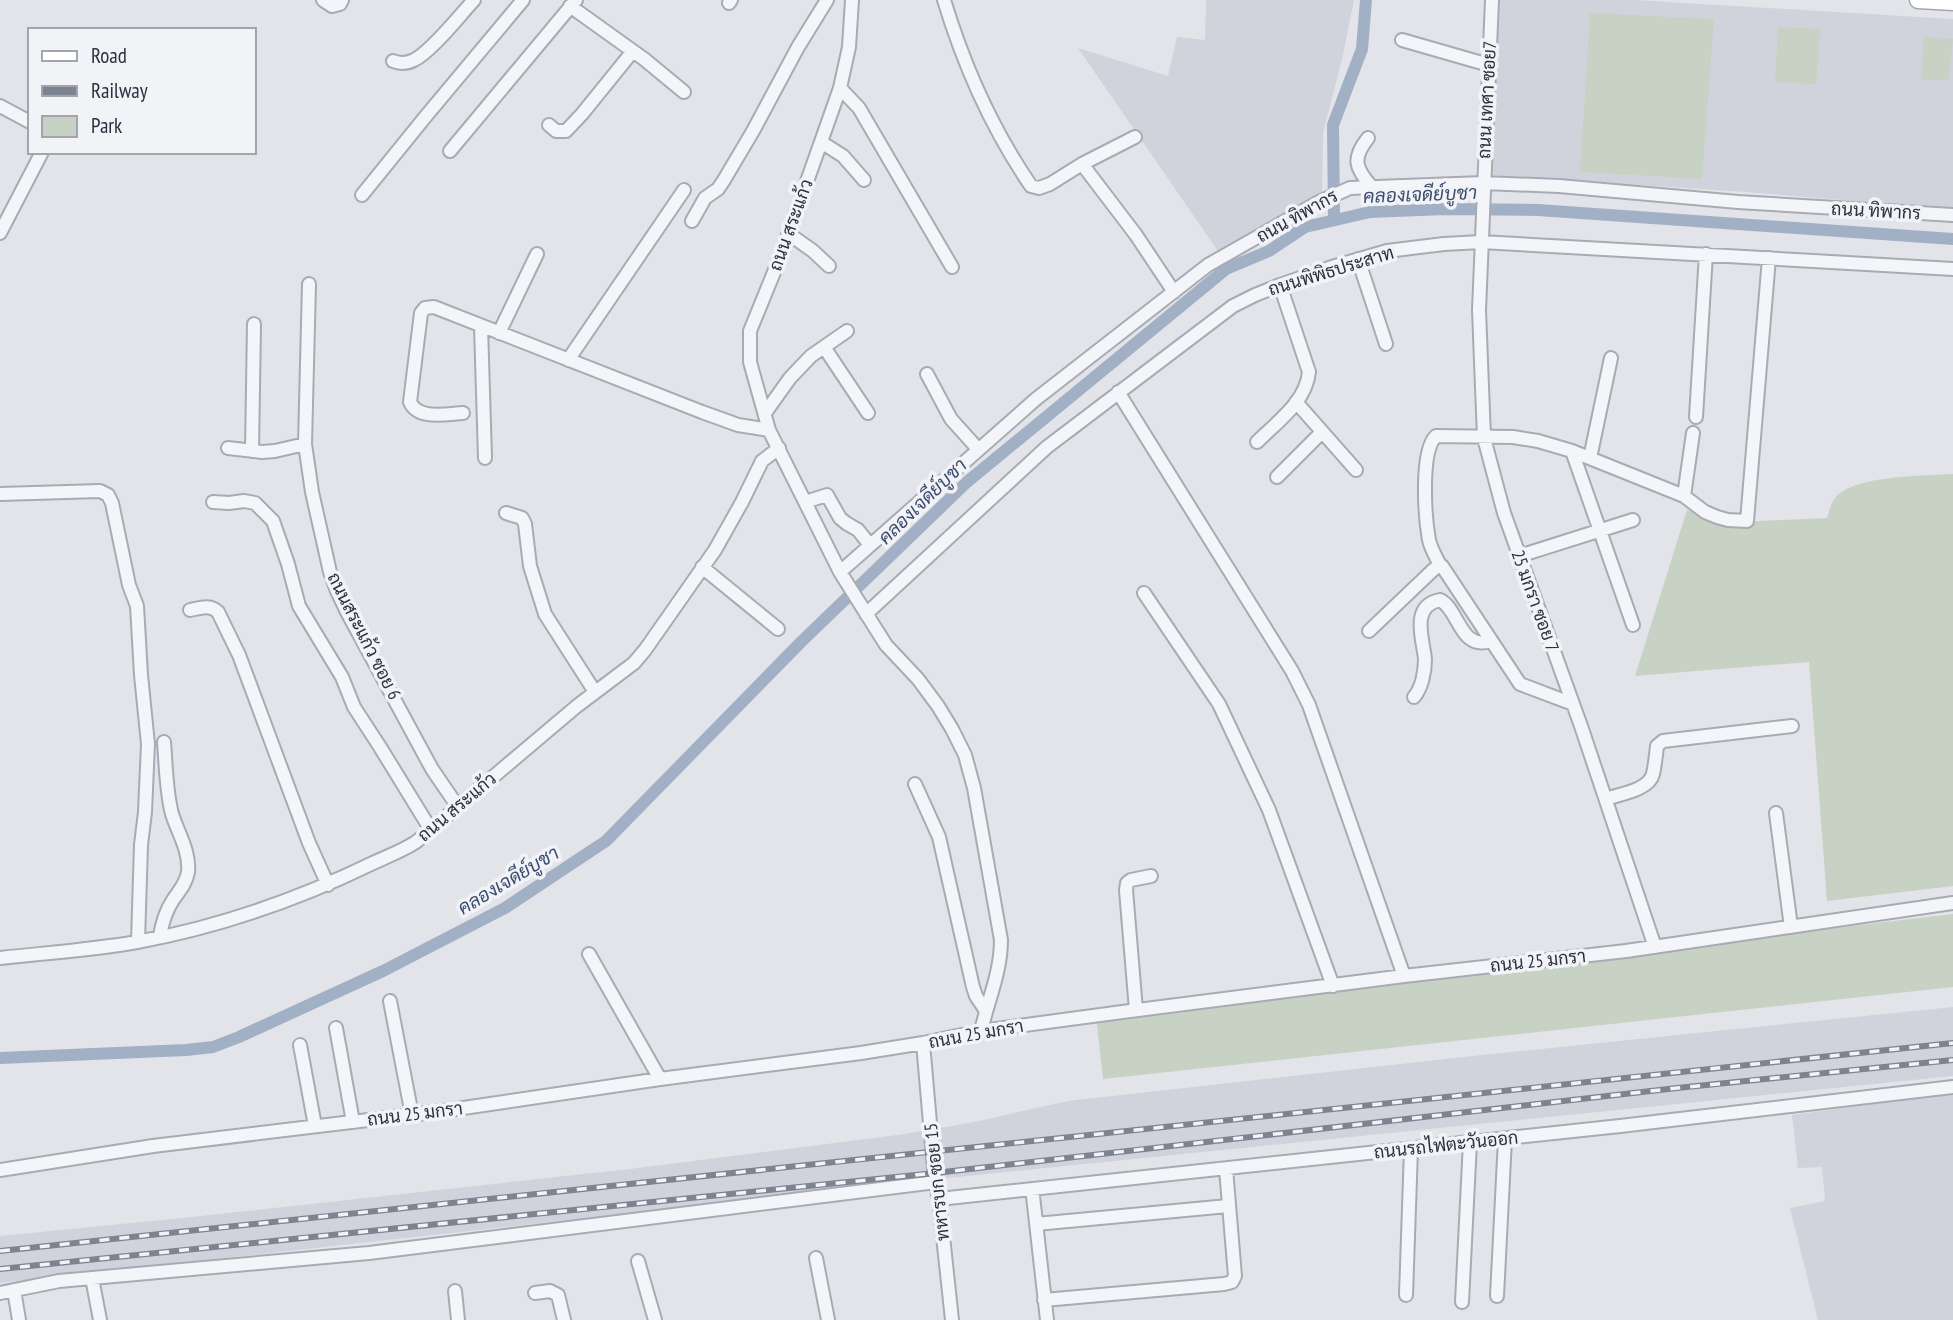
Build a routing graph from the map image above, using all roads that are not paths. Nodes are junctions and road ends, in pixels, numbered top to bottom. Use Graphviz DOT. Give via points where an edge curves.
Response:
graph roads {
  1 [pos="323,0"];
  2 [pos="342,0"];
  3 [pos="474,0"];
  4 [pos="523,0"];
  5 [pos="827,0"];
  6 [pos="852,0"];
  7 [pos="944,0"];
  8 [pos="1492,0"];
  9 [pos="1918,0"];
  10 [pos="1953,2"];
  11 [pos="573,3"];
  12 [pos="1402,40"];
  13 [pos="633,51"];
  14 [pos="393,61"];
  15 [pos="1489,65"];
  16 [pos="840,88"];
  17 [pos="684,92"];
  18 [pos="0,106"];
  19 [pos="28,121"];
  20 [pos="549,125"];
  21 [pos="1135,137"];
  22 [pos="1367,138"];
  23 [pos="821,142"];
  24 [pos="450,151"];
  25 [pos="41,154"];
  26 [pos="1082,164"];
  27 [pos="864,180"];
  28 [pos="1371,186"];
  29 [pos="1483,189"];
  30 [pos="684,190"];
  31 [pos="362,195"];
  32 [pos="1953,215"];
  33 [pos="692,221"];
  34 [pos="0,233"];
  35 [pos="789,234"];
  36 [pos="1481,237"];
  37 [pos="537,254"];
  38 [pos="1706,254"];
  39 [pos="1769,258"];
  40 [pos="1358,259"];
  41 [pos="829,266"];
  42 [pos="952,267"];
  43 [pos="1953,269"];
  44 [pos="309,284"];
  45 [pos="1280,285"];
  46 [pos="1174,292"];
  47 [pos="254,324"];
  48 [pos="481,326"];
  49 [pos="848,331"];
  50 [pos="499,333"];
  51 [pos="1386,344"];
  52 [pos="824,347"];
  53 [pos="1611,358"];
  54 [pos="568,360"];
  55 [pos="927,374"];
  56 [pos="1118,392"];
  57 [pos="1296,402"];
  58 [pos="765,413"];
  59 [pos="463,414"];
  60 [pos="868,414"];
  61 [pos="1696,417"];
  62 [pos="769,430"];
  63 [pos="1322,432"];
  64 [pos="1693,433"];
  65 [pos="1484,438"];
  66 [pos="1257,442"];
  67 [pos="304,444"];
  68 [pos="228,448"];
  69 [pos="779,448"];
  70 [pos="978,449"];
  71 [pos="253,451"];
  72 [pos="1572,451"];
  73 [pos="485,458"];
  74 [pos="1590,458"];
  75 [pos="1356,470"];
  76 [pos="1277,477"];
  77 [pos="0,494"];
  78 [pos="1684,496"];
  79 [pos="213,502"];
  80 [pos="805,502"];
  81 [pos="506,513"];
  82 [pos="1633,520"];
  83 [pos="1600,531"];
  84 [pos="870,545"];
  85 [pos="1519,556"];
  86 [pos="1440,565"];
  87 [pos="702,567"];
  88 [pos="842,576"];
  89 [pos="1144,593"];
  90 [pos="190,610"];
  91 [pos="863,610"];
  92 [pos="1633,625"];
  93 [pos="778,629"];
  94 [pos="1369,631"];
  95 [pos="1490,641"];
  96 [pos="595,692"];
  97 [pos="1414,697"];
  98 [pos="1573,704"];
  99 [pos="1792,726"];
  100 [pos="164,743"];
  101 [pos="915,784"];
  102 [pos="1606,799"];
  103 [pos="458,807"];
  104 [pos="1776,813"];
  105 [pos="430,830"];
  106 [pos="1151,876"];
  107 [pos="328,885"];
  108 [pos="1953,903"];
  109 [pos="1791,927"];
  110 [pos="160,936"];
  111 [pos="138,942"];
  112 [pos="1655,947"];
  113 [pos="589,954"];
  114 [pos="0,958"];
  115 [pos="1404,976"];
  116 [pos="1333,986"];
  117 [pos="390,1001"];
  118 [pos="1136,1010"];
  119 [pos="986,1011"];
  120 [pos="336,1028"];
  121 [pos="981,1031"];
  122 [pos="923,1043"];
  123 [pos="300,1045"];
  124 [pos="660,1079"];
  125 [pos="1953,1087"];
  126 [pos="412,1115"];
  127 [pos="353,1122"];
  128 [pos="315,1126"];
  129 [pos="1505,1139"];
  130 [pos="1470,1142"];
  131 [pos="1412,1149"];
  132 [pos="1226,1169"];
  133 [pos="0,1170"];
  134 [pos="936,1182"];
  135 [pos="1033,1196"];
  136 [pos="939,1199"];
  137 [pos="1228,1206"];
  138 [pos="1036,1224"];
  139 [pos="816,1258"];
  140 [pos="638,1261"];
  141 [pos="92,1278"];
  142 [pos="14,1290"];
  143 [pos="455,1291"];
  144 [pos="0,1293"];
  145 [pos="535,1293"];
  146 [pos="1406,1294"];
  147 [pos="1497,1296"];
  148 [pos="1044,1300"];
  149 [pos="1462,1302"];
  150 [pos="19,1320"];
  151 [pos="100,1320"];
  152 [pos="458,1320"];
  153 [pos="564,1320"];
  154 [pos="655,1320"];
  155 [pos="828,1320"];
  156 [pos="952,1320"];
  157 [pos="1047,1320"];
  1 -- 2 [label="street" via="332,6"];
  3 -- 14 [label="street" via="419,57 400,64"];
  4 -- 31 [label="street"];
  5 -- 33 [label="street" via="724,180 705,198"];
  6 -- 16 [label="street, ถนน สระแก้ว"];
  7 -- 26 [label="street" via="981,98 1031,186 1051,184"];
  8 -- 15 [label="street, ถนน เทศา ซอย7"];
  9 -- 10 [label="main road"];
  11 -- 13 [label="street"];
  11 -- 24 [label="street"];
  12 -- 15 [label="street"];
  13 -- 17 [label="street"];
  13 -- 20 [label="street" via="566,131"];
  15 -- 29 [label="street, ถนน เทศา ซอย7"];
  16 -- 23 [label="street, ถนน สระแก้ว"];
  16 -- 42 [label="street" via="859,108"];
  18 -- 19 [label="street"];
  21 -- 26 [label="street"];
  22 -- 28 [label="street" via="1357,161"];
  23 -- 27 [label="street" via="843,156"];
  23 -- 35 [label="street, ถนน สระแก้ว"];
  25 -- 34 [label="street"];
  26 -- 46 [label="street"];
  28 -- 29 [label="street, ถนน ทิพากร"];
  28 -- 46 [label="street, ถนน ทิพากร" via="1344,190 1319,202 1208,265"];
  29 -- 32 [label="street, ถนน ทิพากร" via="1559,186"];
  29 -- 36 [label="street, ถนน เทศา ซอย7"];
  30 -- 54 [label="street"];
  35 -- 41 [label="street"];
  35 -- 58 [label="street, ถนน สระแก้ว" via="750,331 750,362"];
  36 -- 38 [label="street, ถนนพิพิธประสาท"];
  36 -- 40 [label="street, ถนนพิพิธประสาท"];
  36 -- 65 [label="street, 25 มกรา ซอย 7"];
  37 -- 50 [label="street"];
  38 -- 39 [label="street, ถนนพิพิธประสาท"];
  38 -- 61 [label="street"];
  39 -- 43 [label="street, ถนนพิพิธประสาท"];
  39 -- 78 [label="street" via="1747,521 1717,517"];
  40 -- 45 [label="street, ถนนพิพิธประสาท"];
  40 -- 51 [label="street"];
  44 -- 67 [label="street, ถนนสระแก้ว ซอย 6"];
  45 -- 56 [label="street, ถนนพิพิธประสาท" via="1233,306"];
  45 -- 57 [label="street" via="1309,372"];
  46 -- 70 [label="street, ถนน ทิพากร" via="1036,398"];
  47 -- 71 [label="street"];
  48 -- 50 [label="street"];
  48 -- 59 [label="street" via="433,307 421,313 410,402 421,414"];
  48 -- 73 [label="street"];
  49 -- 52 [label="street"];
  50 -- 54 [label="street"];
  52 -- 58 [label="street" via="790,378"];
  52 -- 60 [label="street"];
  53 -- 74 [label="street"];
  54 -- 62 [label="street" via="726,421"];
  55 -- 70 [label="street" via="951,419"];
  56 -- 91 [label="street, ถนนพิพิธประสาท" via="1047,447"];
  56 -- 115 [label="street" via="1309,705"];
  57 -- 63 [label="street"];
  57 -- 66 [label="street"];
  58 -- 62 [label="street, ถนน สระแก้ว"];
  62 -- 69 [label="street, ถนน สระแก้ว"];
  63 -- 75 [label="street"];
  63 -- 76 [label="street"];
  64 -- 78 [label="street"];
  65 -- 72 [label="street" via="1513,437"];
  65 -- 85 [label="street, 25 มกรา ซอย 7"];
  65 -- 86 [label="street" via="1432,439 1424,476 1429,539"];
  67 -- 71 [label="street"];
  67 -- 103 [label="street, ถนนสระแก้ว ซอย 6" via="337,591 432,769"];
  68 -- 71 [label="street"];
  69 -- 80 [label="street, ถนน สระแก้ว"];
  69 -- 87 [label="street, ถนน สระแก้ว" via="762,461"];
  70 -- 84 [label="street, ถนน ทิพากร"];
  72 -- 74 [label="street"];
  72 -- 83 [label="street"];
  74 -- 78 [label="street"];
  77 -- 111 [label="street" via="100,491 112,503 137,606 148,744"];
  79 -- 105 [label="street" via="255,503 273,520 299,606 342,677 354,707"];
  80 -- 84 [label="street" via="827,495 841,518"];
  80 -- 88 [label="street, ถนน สระแก้ว"];
  81 -- 96 [label="street" via="525,524 530,566 545,614"];
  82 -- 83 [label="street"];
  83 -- 85 [label="street"];
  83 -- 92 [label="street"];
  84 -- 88 [label="street, ถนน ทิพากร"];
  85 -- 98 [label="street, 25 มกรา ซอย 7"];
  86 -- 94 [label="street"];
  86 -- 95 [label="street"];
  87 -- 93 [label="street"];
  87 -- 96 [label="street, ถนน สระแก้ว" via="634,663"];
  88 -- 91 [label="street, ถนน สระแก้ว"];
  89 -- 116 [label="street" via="1219,705 1269,810"];
  90 -- 107 [label="street" via="206,607 218,612"];
  91 -- 119 [label="street, ถนน สระแก้ว" via="938,706 965,755 1001,940 997,979"];
  95 -- 97 [label="street" via="1476,642 1444,602 1428,605 1419,627 1425,663 1420,690"];
  95 -- 98 [label="street" via="1520,684"];
  96 -- 103 [label="street, ถนน สระแก้ว"];
  98 -- 102 [label="street, 25 มกรา ซอย 7"];
  99 -- 102 [label="street" via="1663,741 1657,746 1649,782"];
  100 -- 110 [label="street" via="167,790 188,872 163,918"];
  101 -- 119 [label="street" via="939,837 973,987"];
  102 -- 112 [label="street, 25 มกรา ซอย 7"];
  103 -- 105 [label="street, ถนน สระแก้ว"];
  104 -- 109 [label="street"];
  105 -- 107 [label="street, ถนน สระแก้ว" via="396,854"];
  106 -- 118 [label="street" via="1131,880 1126,890"];
  107 -- 110 [label="street, ถนน สระแก้ว" via="247,915"];
  108 -- 109 [label="street, ถนน 25 มกรา"];
  109 -- 112 [label="street, ถนน 25 มกรา"];
  110 -- 111 [label="street, ถนน สระแก้ว"];
  111 -- 114 [label="street, ถนน สระแก้ว"];
  112 -- 115 [label="street, ถนน 25 มกรา"];
  113 -- 124 [label="street"];
  115 -- 116 [label="street, ถนน 25 มกรา"];
  116 -- 118 [label="street, ถนน 25 มกรา"];
  117 -- 126 [label="street"];
  118 -- 121 [label="street, ถนน 25 มกรา"];
  119 -- 121 [label="street, ถนน สระแก้ว"];
  120 -- 127 [label="street"];
  121 -- 122 [label="street, ถนน 25 มกรา"];
  122 -- 124 [label="street, ถนน 25 มกรา"];
  122 -- 134 [label="street, ทหารบก ซอย 15"];
  123 -- 128 [label="street"];
  124 -- 126 [label="street, ถนน 25 มกรา"];
  125 -- 129 [label="street, ถนนรถไฟตะวันออก"];
  126 -- 127 [label="street, ถนน 25 มกรา"];
  127 -- 128 [label="street, ถนน 25 มกรา"];
  128 -- 133 [label="street, ถนน 25 มกรา"];
  129 -- 130 [label="street, ถนนรถไฟตะวันออก"];
  129 -- 147 [label="street"];
  130 -- 131 [label="street, ถนนรถไฟตะวันออก"];
  130 -- 149 [label="street"];
  131 -- 132 [label="street, ถนนรถไฟตะวันออก"];
  131 -- 146 [label="street"];
  132 -- 136 [label="street, ถนนรถไฟตะวันออก"];
  132 -- 137 [label="street"];
  134 -- 136 [label="street, ทหารบก ซอย 15"];
  134 -- 141 [label="street" via="369,1253"];
  135 -- 138 [label="street"];
  136 -- 156 [label="street, ทหารบก ซอย 15"];
  137 -- 138 [label="street"];
  137 -- 148 [label="street" via="1232,1282"];
  138 -- 148 [label="street"];
  139 -- 155 [label="street"];
  140 -- 154 [label="street"];
  141 -- 142 [label="street"];
  141 -- 151 [label="street"];
  142 -- 144 [label="street"];
  142 -- 150 [label="street"];
  143 -- 152 [label="street"];
  145 -- 153 [label="street" via="558,1295"];
  148 -- 157 [label="street"];
}
